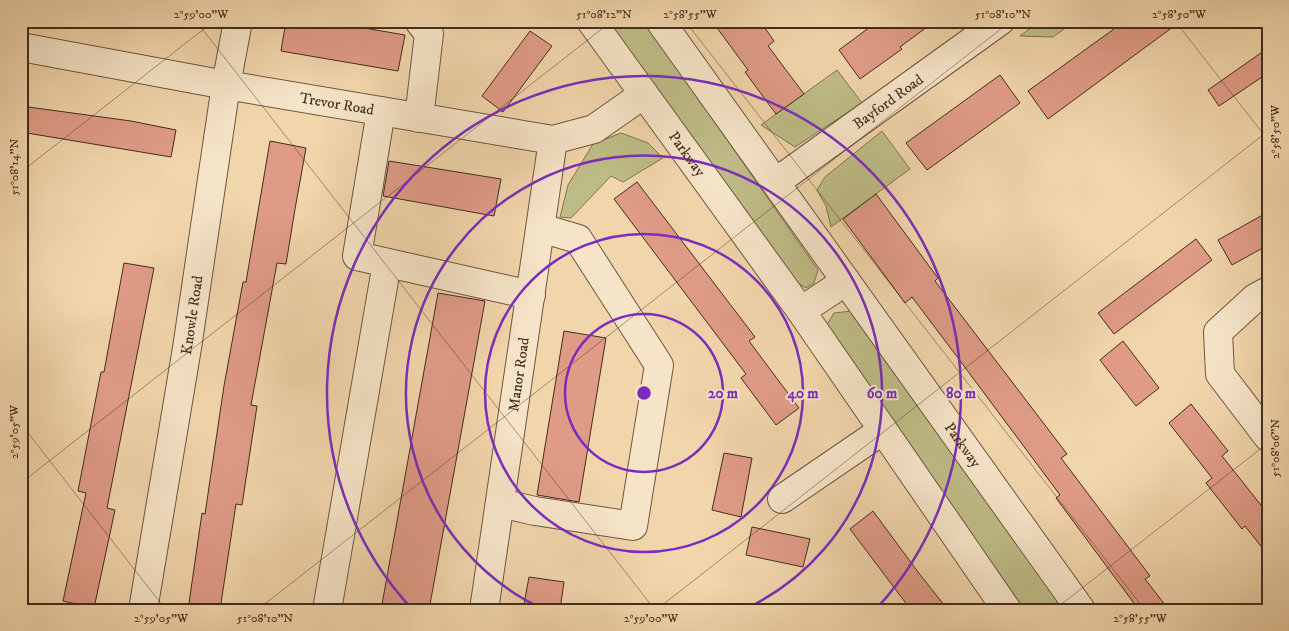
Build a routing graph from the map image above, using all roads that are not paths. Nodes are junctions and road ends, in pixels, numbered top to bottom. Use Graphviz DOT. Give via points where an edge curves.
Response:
graph roads {
  1 [pos="238,21"];
  2 [pos="419,21"];
  3 [pos="591,21"];
  4 [pos="660,21"];
  5 [pos="1000,21"];
  6 [pos="21,47"];
  7 [pos="226,85"];
  8 [pos="644,94"];
  9 [pos="381,111"];
  10 [pos="419,118"];
  11 [pos="554,140"];
  12 [pos="776,182"];
  13 [pos="541,228"];
  14 [pos="387,263"];
  15 [pos="846,281"];
  16 [pos="1268,291"];
  17 [pos="531,296"];
  18 [pos="801,311"];
  19 [pos="883,430"];
  20 [pos="1268,437"];
  21 [pos="782,499"];
  22 [pos="500,503"];
  23 [pos="143,610"];
  24 [pos="327,610"];
  25 [pos="484,610"];
  26 [pos="1007,610"];
  27 [pos="1081,610"];
  1 -- 7 [label="street, Knowle Road"];
  2 -- 10 [label="street" via="429,34"];
  3 -- 8 [label="street, Parkway"];
  4 -- 12 [label="street, Parkway"];
  5 -- 12 [label="street, Bayford Road"];
  6 -- 7 [label="street, Trevor Road"];
  7 -- 9 [label="street, Trevor Road"];
  7 -- 23 [label="street, Knowle Road" via="187,348"];
  8 -- 11 [label="street, Trevor Road" via="594,129"];
  8 -- 18 [label="street, Parkway"];
  9 -- 10 [label="street, Trevor Road"];
  9 -- 14 [label="street" via="357,256"];
  10 -- 11 [label="street, Trevor Road"];
  11 -- 13 [label="street, Manor Road"];
  12 -- 15 [label="street, Parkway"];
  13 -- 17 [label="street, Manor Road"];
  13 -- 22 [label="street" via="578,238 659,365 633,526"];
  14 -- 17 [label="street"];
  14 -- 24 [label="street"];
  15 -- 18 [label="street"];
  15 -- 27 [label="street, Parkway"];
  16 -- 20 [label="street" via="1255,298 1218,332 1220,374"];
  17 -- 22 [label="street, Manor Road"];
  18 -- 19 [label="street, Parkway"];
  19 -- 21 [label="street"];
  19 -- 26 [label="street, Parkway"];
  22 -- 25 [label="street, Manor Road"];
}
